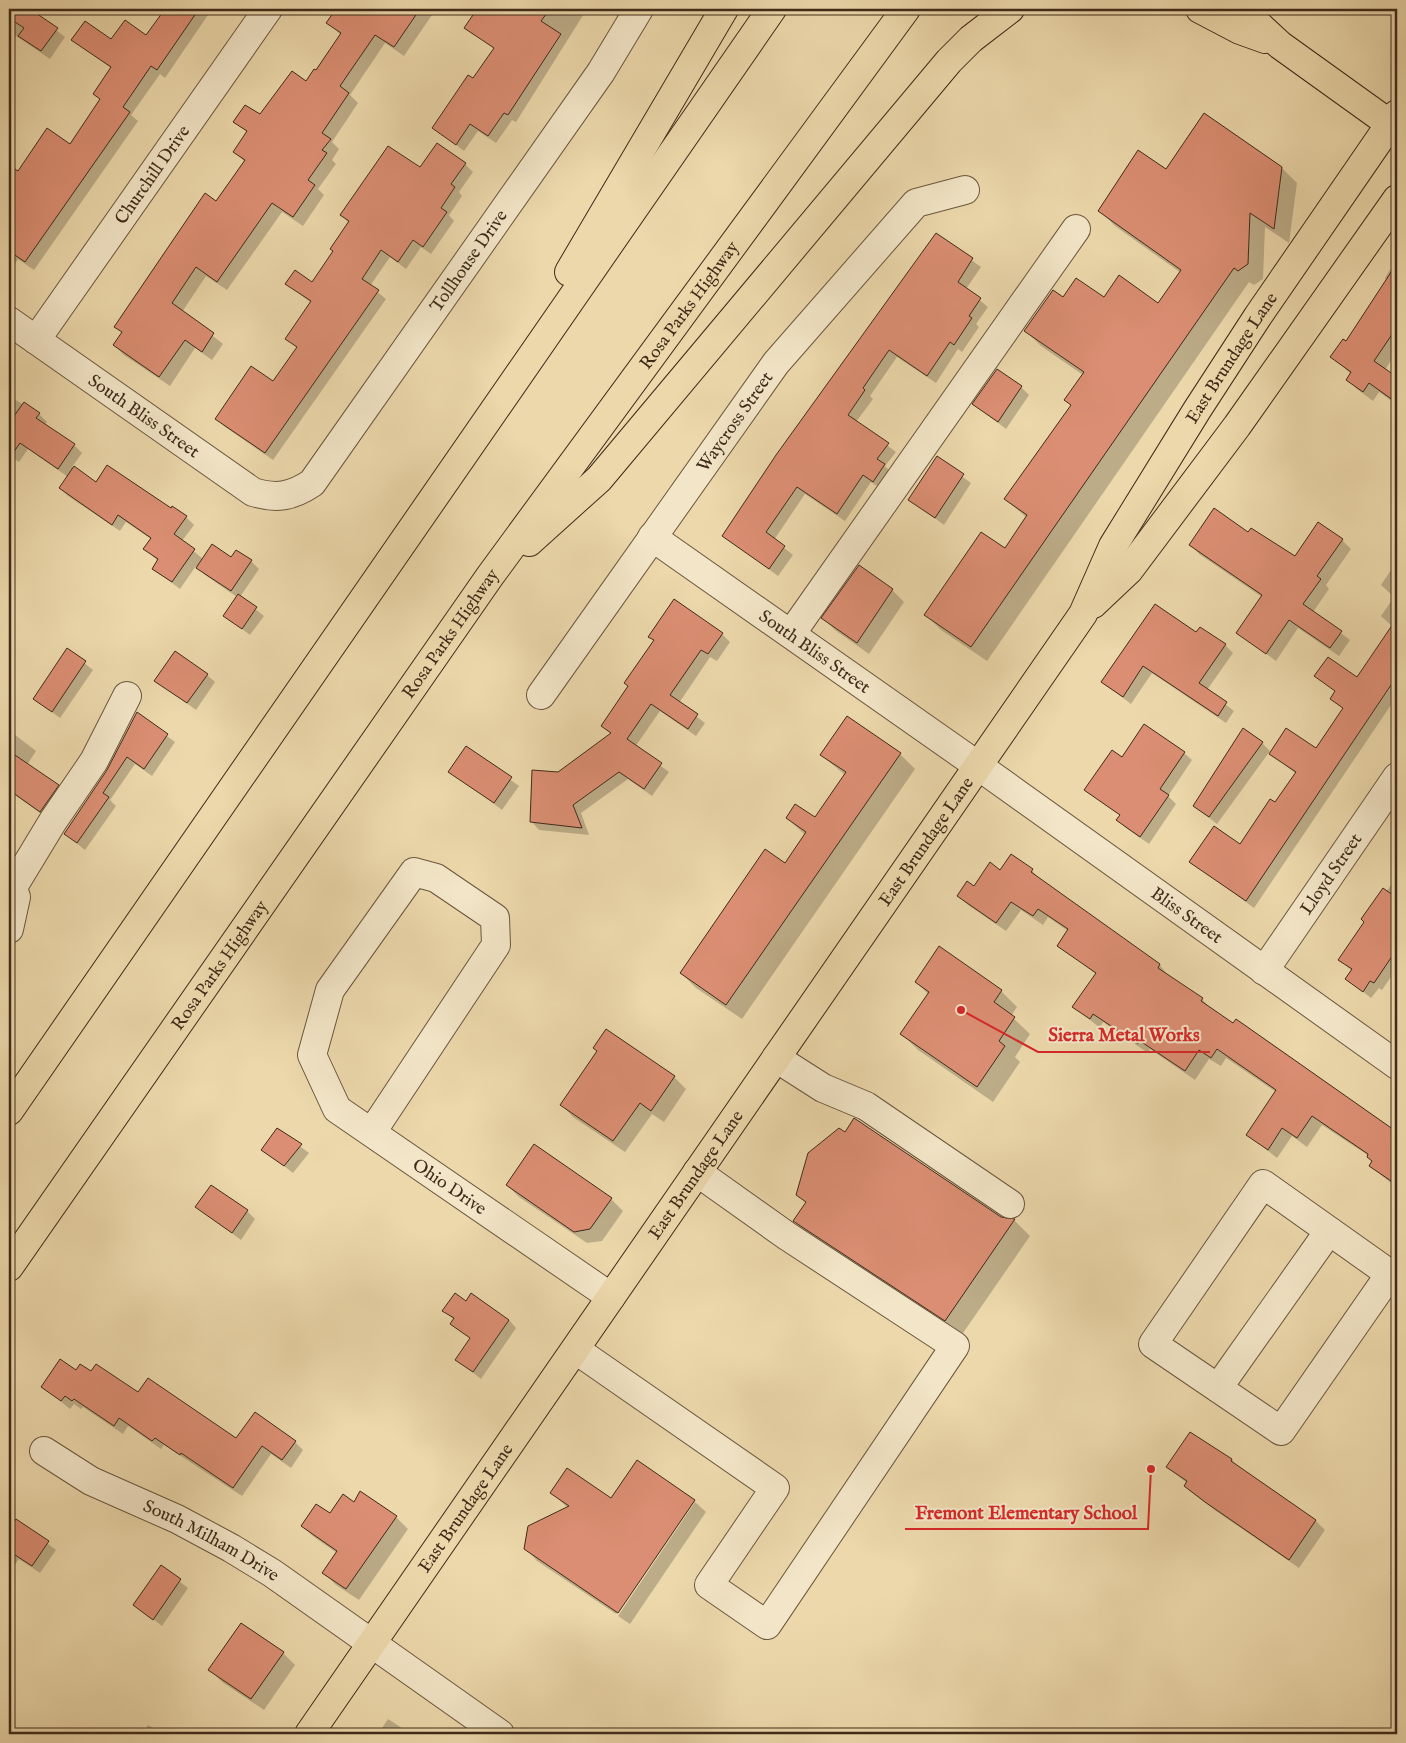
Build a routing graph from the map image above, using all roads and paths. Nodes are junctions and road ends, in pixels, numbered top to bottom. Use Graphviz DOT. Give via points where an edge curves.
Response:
graph roads {
  1 [pos="268,9"];
  2 [pos="639,9"];
  3 [pos="724,9"];
  4 [pos="772,9"];
  5 [pos="906,9"];
  6 [pos="1010,9"];
  7 [pos="1200,9"];
  8 [pos="1241,9"];
  9 [pos="1280,45"];
  10 [pos="1395,122"];
  11 [pos="965,190"];
  12 [pos="1397,199"];
  13 [pos="1076,229"];
  14 [pos="9,321"];
  15 [pos="36,340"];
  16 [pos="440,488"];
  17 [pos="285,496"];
  18 [pos="652,537"];
  19 [pos="490,576"];
  20 [pos="1082,614"];
  21 [pos="791,634"];
  22 [pos="541,695"];
  23 [pos="127,696"];
  24 [pos="978,765"];
  25 [pos="1397,777"];
  26 [pos="13,887"];
  27 [pos="9,929"];
  28 [pos="1264,971"];
  29 [pos="776,1058"];
  30 [pos="1397,1065"];
  31 [pos="9,1111"];
  32 [pos="372,1132"];
  33 [pos="697,1172"];
  34 [pos="1010,1204"];
  35 [pos="1329,1231"];
  36 [pos="9,1267"];
  37 [pos="1394,1277"];
  38 [pos="611,1297"];
  39 [pos="576,1350"];
  40 [pos="1218,1388"];
  41 [pos="44,1451"];
  42 [pos="371,1644"];
  43 [pos="309,1734"];
  44 [pos="500,1734"];
  1 -- 15 [label="street, Churchill Drive"];
  2 -- 17 [label="street, Tollhouse Drive" via="601,72 312,483 297,493"];
  3 -- 16 [label="main road"];
  4 -- 16 [label="main road"];
  5 -- 19 [label="main road, Rosa Parks Highway"];
  6 -- 19 [label="main road" via="949,61 600,479"];
  7 -- 9 [label="main road" via="1240,30"];
  8 -- 9 [label="main road"];
  9 -- 10 [label="main road"];
  10 -- 20 [label="main road, East Brundage Lane" via="1258,316 1197,410 1113,546"];
  11 -- 18 [label="street, Waycross Street" via="916,203 776,363"];
  12 -- 20 [label="main road, East Brundage Lane" via="1129,570"];
  13 -- 21 [label="street"];
  14 -- 15 [label="street, South Bliss Street"];
  15 -- 17 [label="street, South Bliss Street" via="253,492 270,497"];
  16 -- 31 [label="main road"];
  18 -- 21 [label="street, South Bliss Street"];
  18 -- 22 [label="street, Waycross Street"];
  19 -- 36 [label="main road, Rosa Parks Highway"];
  20 -- 24 [label="main road, East Brundage Lane"];
  21 -- 24 [label="street, South Bliss Street"];
  23 -- 26 [label="street" via="94,761"];
  24 -- 28 [label="street, Bliss Street"];
  24 -- 29 [label="main road, East Brundage Lane"];
  25 -- 28 [label="street, Lloyd Street"];
  26 -- 27 [label="street"];
  28 -- 30 [label="street, Bliss Street"];
  29 -- 33 [label="main road, East Brundage Lane"];
  29 -- 34 [label="street" via="823,1088 866,1106"];
  32 -- 32 [label="street, Ohio Drive" via="337,1109 312,1055 330,990 414,872 436,878 495,918 496,945"];
  32 -- 38 [label="street, Ohio Drive"];
  33 -- 38 [label="main road, East Brundage Lane"];
  33 -- 39 [label="street" via="787,1236 955,1346 767,1625 709,1585 775,1488"];
  35 -- 37 [label="street"];
  35 -- 40 [label="street"];
  35 -- 40 [label="street" via="1263,1184 1153,1344"];
  37 -- 40 [label="street" via="1281,1431"];
  38 -- 39 [label="main road, East Brundage Lane"];
  39 -- 42 [label="main road, East Brundage Lane"];
  41 -- 42 [label="street, South Milham Drive" via="91,1482 177,1519 231,1548 272,1573"];
  42 -- 43 [label="main road, East Brundage Lane"];
  42 -- 44 [label="street, South Milham Drive"];
}
